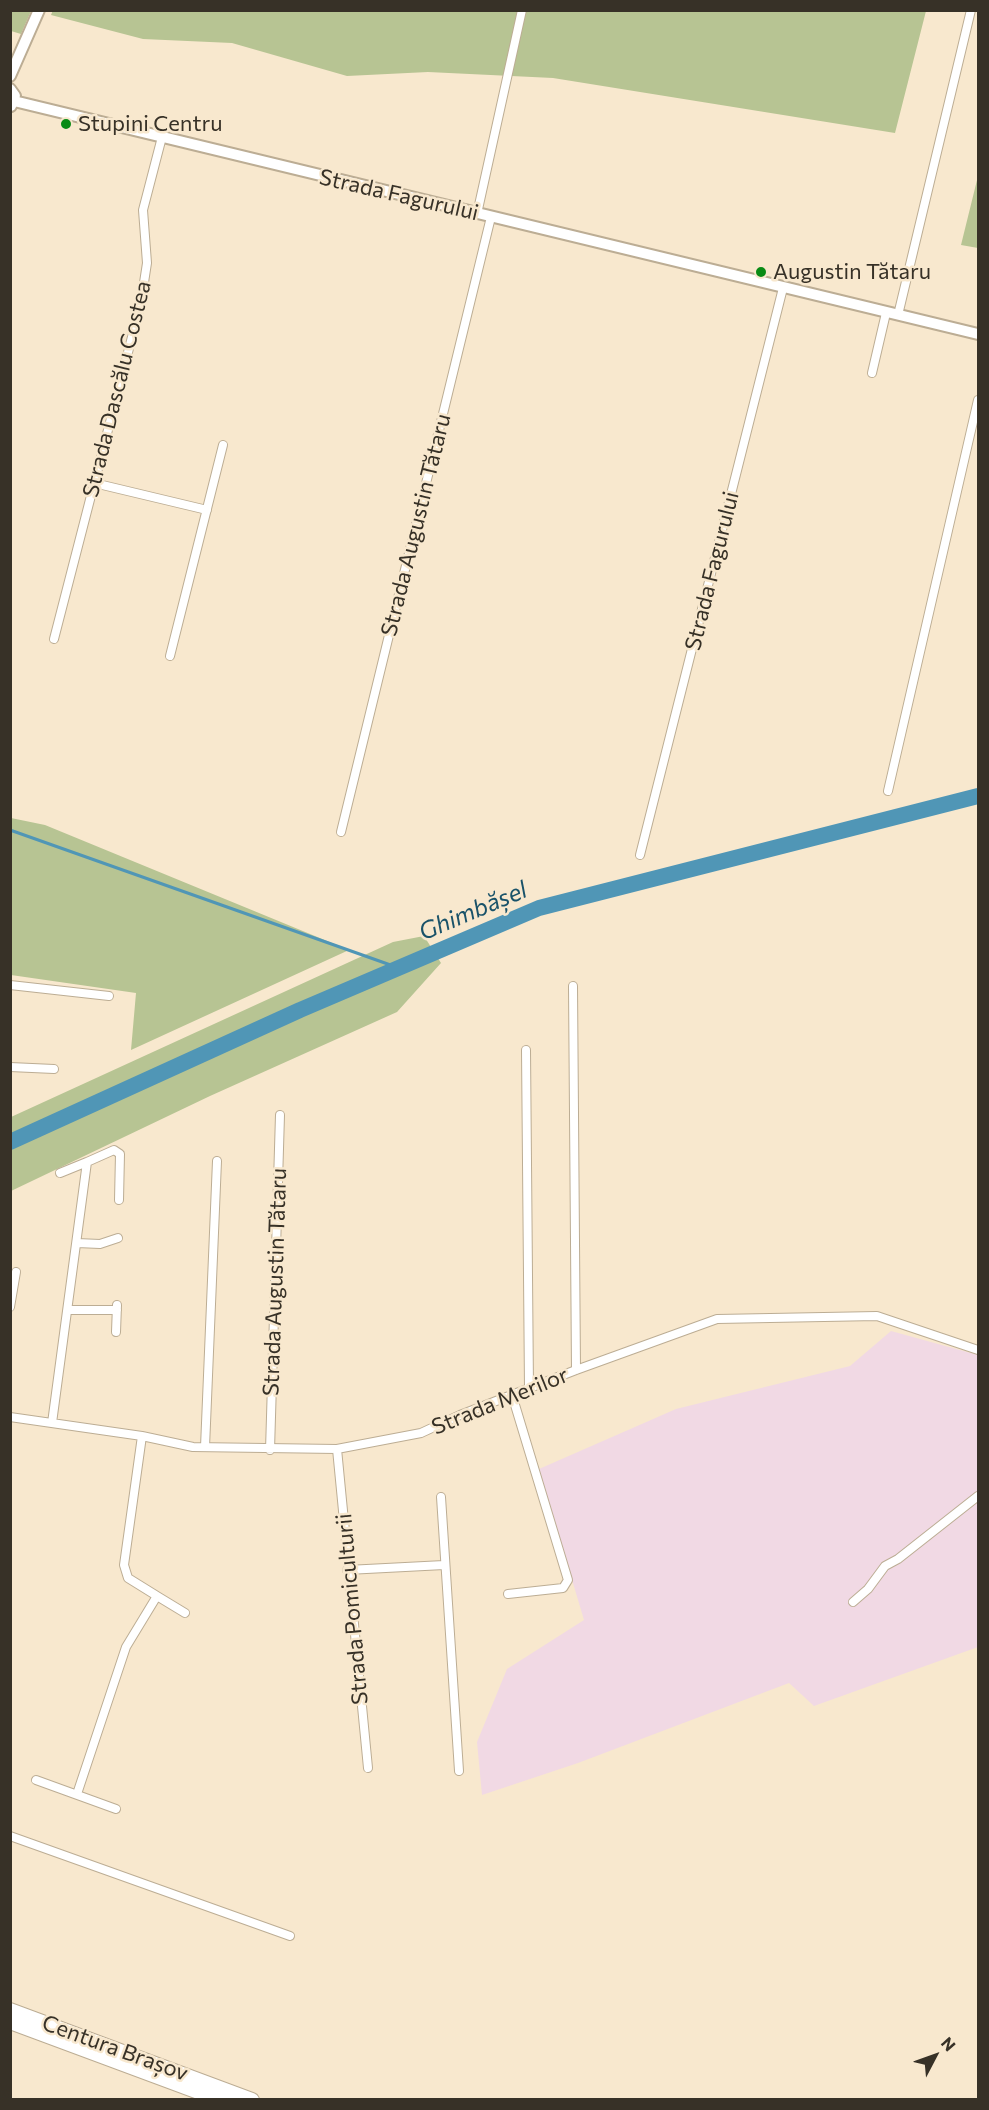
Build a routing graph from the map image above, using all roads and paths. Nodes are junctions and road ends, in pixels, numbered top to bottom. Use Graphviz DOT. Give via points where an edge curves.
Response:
graph roads {
  1 [pos="39,10"];
  2 [pos="522,10"];
  3 [pos="971,10"];
  4 [pos="10,76"];
  5 [pos="10,89"];
  6 [pos="12,104"];
  7 [pos="162,137"];
  8 [pos="477,214"];
  9 [pos="491,217"];
  10 [pos="783,288"];
  11 [pos="886,313"];
  12 [pos="898,315"];
  13 [pos="978,334"];
  14 [pos="872,373"];
  15 [pos="978,400"];
  16 [pos="223,445"];
  17 [pos="94,483"];
  18 [pos="207,510"];
  19 [pos="54,639"];
  20 [pos="170,656"];
  21 [pos="888,791"];
  22 [pos="341,832"];
  23 [pos="640,855"];
  24 [pos="10,985"];
  25 [pos="573,986"];
  26 [pos="109,996"];
  27 [pos="525,1050"];
  28 [pos="10,1067"];
  29 [pos="54,1069"];
  30 [pos="280,1115"];
  31 [pos="217,1161"];
  32 [pos="87,1162"];
  33 [pos="60,1173"];
  34 [pos="119,1200"];
  35 [pos="118,1238"];
  36 [pos="77,1243"];
  37 [pos="16,1272"];
  38 [pos="10,1307"];
  39 [pos="68,1310"];
  40 [pos="116,1332"];
  41 [pos="978,1350"];
  42 [pos="576,1370"];
  43 [pos="529,1388"];
  44 [pos="512,1395"];
  45 [pos="10,1417"];
  46 [pos="52,1423"];
  47 [pos="142,1436"];
  48 [pos="205,1447"];
  49 [pos="337,1449"];
  50 [pos="270,1450"];
  51 [pos="978,1496"];
  52 [pos="441,1497"];
  53 [pos="444,1565"];
  54 [pos="347,1570"];
  55 [pos="508,1594"];
  56 [pos="158,1596"];
  57 [pos="852,1602"];
  58 [pos="185,1614"];
  59 [pos="368,1768"];
  60 [pos="459,1771"];
  61 [pos="36,1780"];
  62 [pos="77,1794"];
  63 [pos="116,1809"];
  64 [pos="10,1836"];
  65 [pos="290,1936"];
  66 [pos="10,2010"];
  67 [pos="10,2022"];
  68 [pos="220,2100"];
  69 [pos="252,2100"];
  1 -- 4 [label="street"];
  2 -- 8 [label="street"];
  3 -- 12 [label="street"];
  5 -- 6 [label="street" via="14,94"];
  6 -- 7 [label="street, Strada Fagurului"];
  7 -- 8 [label="street, Strada Fagurului"];
  7 -- 17 [label="street, Strada Dascălu Costea" via="143,210 145,279"];
  8 -- 9 [label="street, Strada Fagurului"];
  9 -- 10 [label="street, Strada Fagurului"];
  9 -- 22 [label="street, Strada Augustin Tătaru"];
  10 -- 11 [label="street, Strada Fagurului"];
  10 -- 23 [label="street, Strada Fagurului"];
  11 -- 12 [label="street, Strada Fagurului"];
  11 -- 14 [label="street"];
  12 -- 13 [label="street, Strada Fagurului"];
  15 -- 21 [label="street"];
  16 -- 18 [label="street"];
  17 -- 18 [label="street"];
  17 -- 19 [label="street, Strada Dascălu Costea"];
  18 -- 20 [label="street"];
  24 -- 26 [label="street"];
  25 -- 42 [label="street"];
  27 -- 43 [label="street"];
  28 -- 29 [label="street"];
  30 -- 50 [label="street, Strada Augustin Tătaru"];
  31 -- 48 [label="street"];
  32 -- 33 [label="street"];
  32 -- 34 [label="street" via="118,1150"];
  32 -- 36 [label="street"];
  35 -- 36 [label="street" via="100,1244"];
  36 -- 39 [label="street"];
  37 -- 38 [label="street"];
  39 -- 40 [label="street" via="117,1308"];
  39 -- 46 [label="street"];
  41 -- 42 [label="street, Strada Merilor" via="877,1316 725,1317"];
  42 -- 43 [label="street, Strada Merilor"];
  43 -- 44 [label="street, Strada Merilor"];
  44 -- 49 [label="street, Strada Merilor" via="421,1433"];
  44 -- 55 [label="street" via="568,1580 563,1588"];
  45 -- 46 [label="street, Strada Merilor"];
  46 -- 47 [label="street, Strada Merilor"];
  47 -- 48 [label="street, Strada Merilor"];
  47 -- 56 [label="street" via="124,1564 128,1578"];
  48 -- 50 [label="street, Strada Merilor"];
  49 -- 50 [label="street, Strada Merilor"];
  49 -- 54 [label="street, Strada Pomiculturii"];
  51 -- 57 [label="street" via="885,1566 868,1589"];
  52 -- 53 [label="street"];
  53 -- 54 [label="street"];
  53 -- 60 [label="street"];
  54 -- 59 [label="street, Strada Pomiculturii"];
  56 -- 58 [label="street"];
  56 -- 62 [label="street" via="126,1647"];
  61 -- 62 [label="street"];
  62 -- 63 [label="street"];
  64 -- 65 [label="street"];
  66 -- 69 [label="highway, Centura Brașov"];
  67 -- 68 [label="highway, Centura Brașov"];
}
